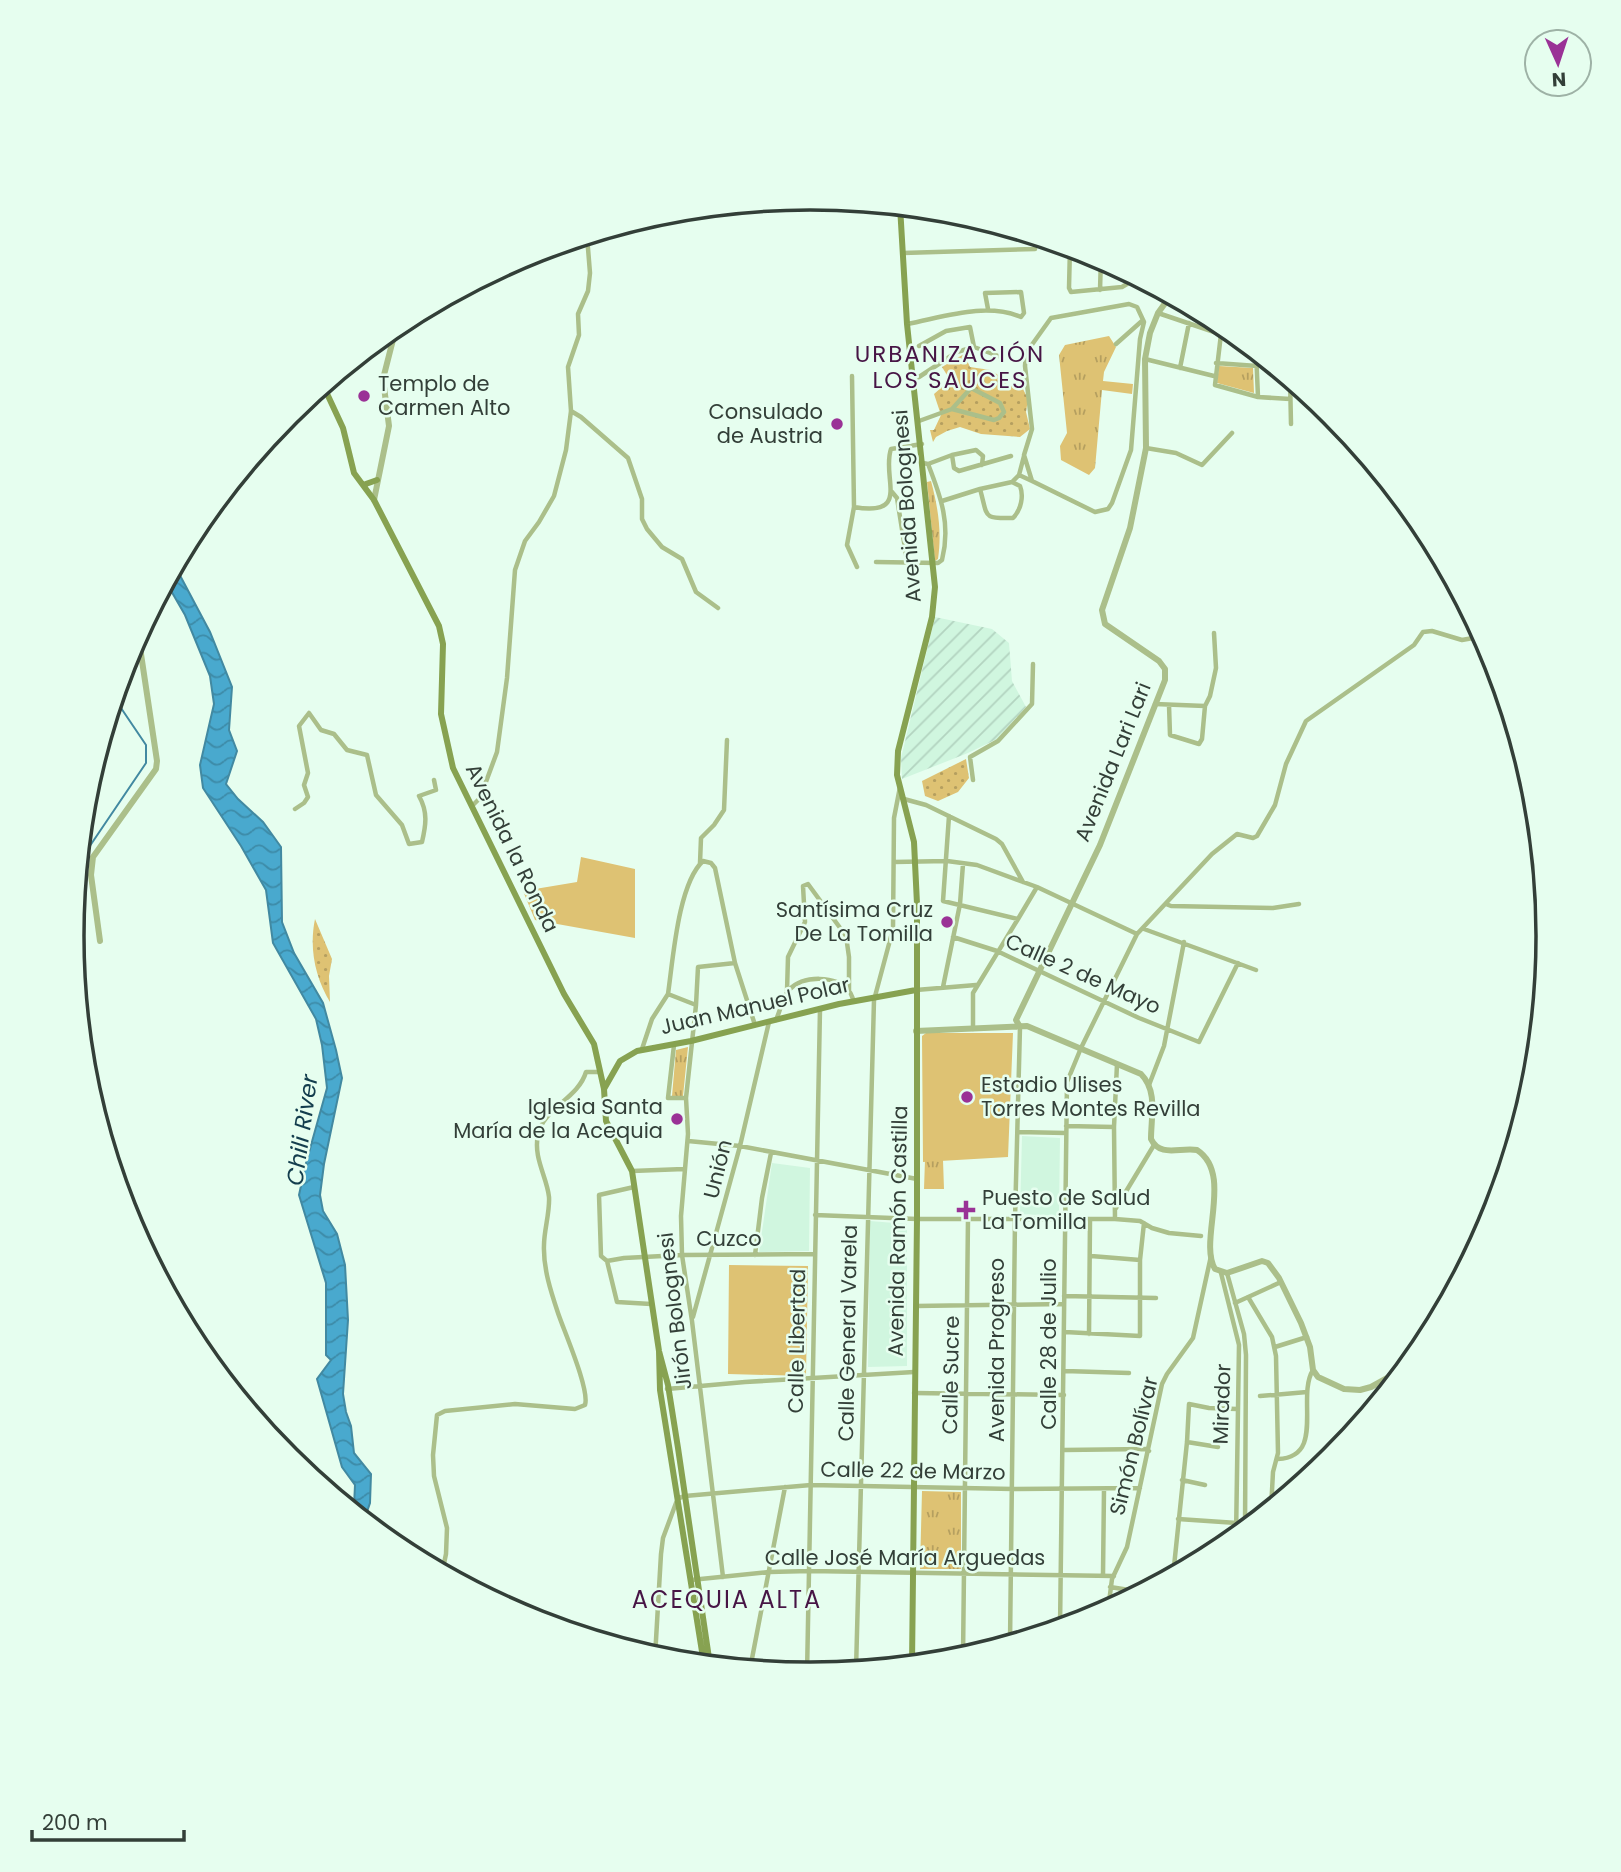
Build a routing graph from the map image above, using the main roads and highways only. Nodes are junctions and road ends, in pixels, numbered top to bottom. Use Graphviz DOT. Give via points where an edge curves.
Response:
graph roads {
  1 [pos="901,216"];
  2 [pos="326,394"];
  3 [pos="377,480"];
  4 [pos="363,485"];
  5 [pos="904,799"];
  6 [pos="916,990"];
  7 [pos="600,1072"];
  8 [pos="612,1075"];
  9 [pos="604,1089"];
  10 [pos="659,1351"];
  11 [pos="682,1497"];
  12 [pos="694,1580"];
  13 [pos="703,1654"];
  14 [pos="708,1655"];
  15 [pos="912,1655"];
  1 -- 5 [label="main road, Avenida Bolognesi" via="907,324 926,463 935,587 932,617 898,751 897,775"];
  2 -- 4 [label="main road, Avenida la Ronda" via="343,428 354,473"];
  3 -- 4 [label="main road"];
  4 -- 7 [label="main road, Avenida la Ronda" via="439,626 443,644 440,697 453,768 564,993 594,1044"];
  5 -- 6 [label="main road, Avenida Ramón Castilla" via="916,862"];
  6 -- 8 [label="main road, Juan Manuel Polar" via="642,1049 620,1061"];
  6 -- 15 [label="main road, Avenida Ramón Castilla"];
  7 -- 8 [label="main road"];
  7 -- 9 [label="main road, Avenida la Ronda"];
  8 -- 9 [label="main road, Juan Manuel Polar"];
  9 -- 10 [label="main road, Avenida la Ronda" via="606,1121 632,1171"];
  10 -- 11 [label="main road"];
  10 -- 11 [label="main road" via="660,1390"];
  11 -- 12 [label="main road"];
  12 -- 13 [label="main road"];
  12 -- 14 [label="main road"];
}
